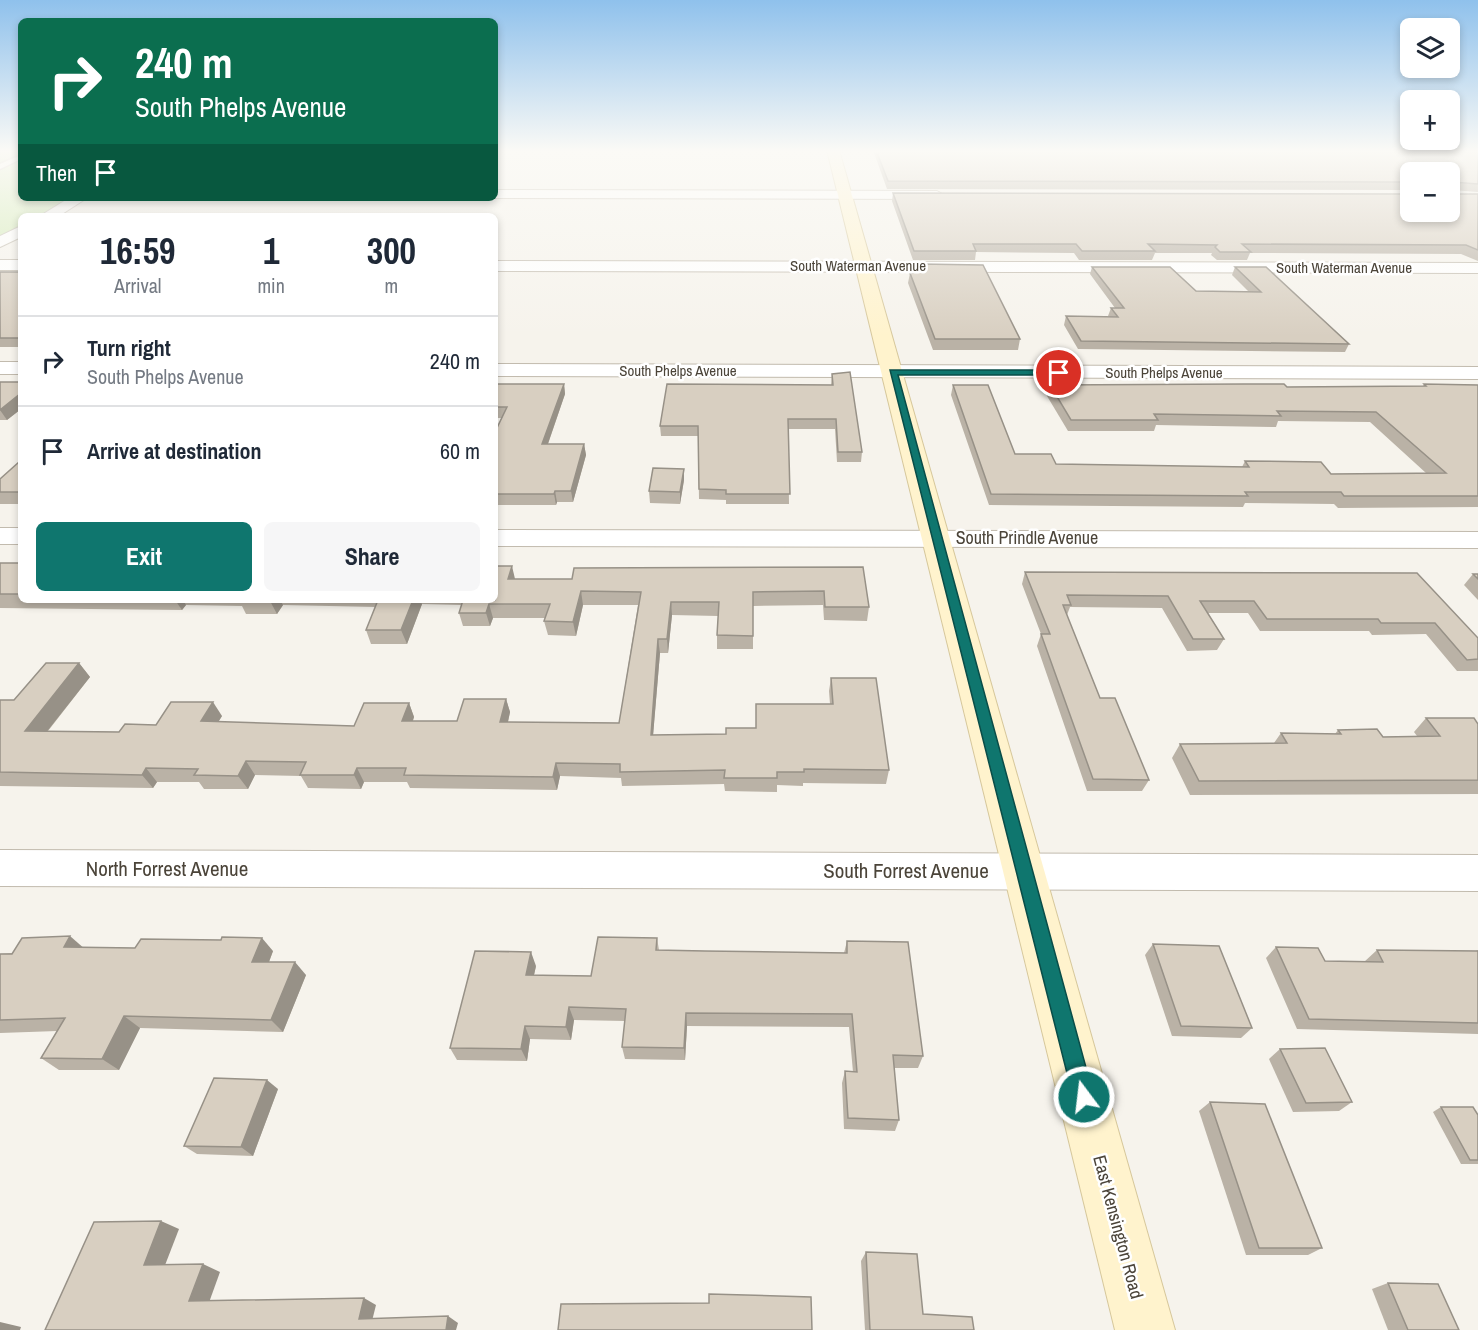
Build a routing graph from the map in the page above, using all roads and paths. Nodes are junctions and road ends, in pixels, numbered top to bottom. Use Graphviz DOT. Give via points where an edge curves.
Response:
graph roads {
  1 [pos="851,212"];
  2 [pos="18,233"];
  3 [pos="0,242"];
  4 [pos="0,265"];
  5 [pos="18,265"];
  6 [pos="498,266"];
  7 [pos="865,266"];
  8 [pos="1478,268"];
  9 [pos="0,368"];
  10 [pos="18,368"];
  11 [pos="498,370"];
  12 [pos="893,372"];
  13 [pos="1478,373"];
  14 [pos="0,536"];
  15 [pos="18,536"];
  16 [pos="500,538"];
  17 [pos="935,538"];
  18 [pos="1478,540"];
  19 [pos="0,868"];
  20 [pos="334,870"];
  21 [pos="1024,871"];
  22 [pos="1478,873"];
  23 [pos="1145,1330"];
  1 -- 7 [label="main road, East Kensington Road"];
  2 -- 3 [label="street"];
  4 -- 5 [label="street"];
  6 -- 7 [label="street, South Waterman Avenue"];
  7 -- 8 [label="street, South Waterman Avenue"];
  7 -- 12 [label="main road, East Kensington Road"];
  9 -- 10 [label="street"];
  11 -- 12 [label="street, South Phelps Avenue"];
  12 -- 13 [label="street, South Phelps Avenue"];
  12 -- 17 [label="main road, East Kensington Road"];
  14 -- 15 [label="street"];
  16 -- 17 [label="street, South Prindle Avenue"];
  17 -- 18 [label="street, South Prindle Avenue"];
  17 -- 21 [label="main road, East Kensington Road"];
  19 -- 20 [label="street, North Forrest Avenue"];
  20 -- 21 [label="street, South Forrest Avenue"];
  21 -- 22 [label="street, South Forrest Avenue"];
  21 -- 23 [label="main road, East Kensington Road"];
}
